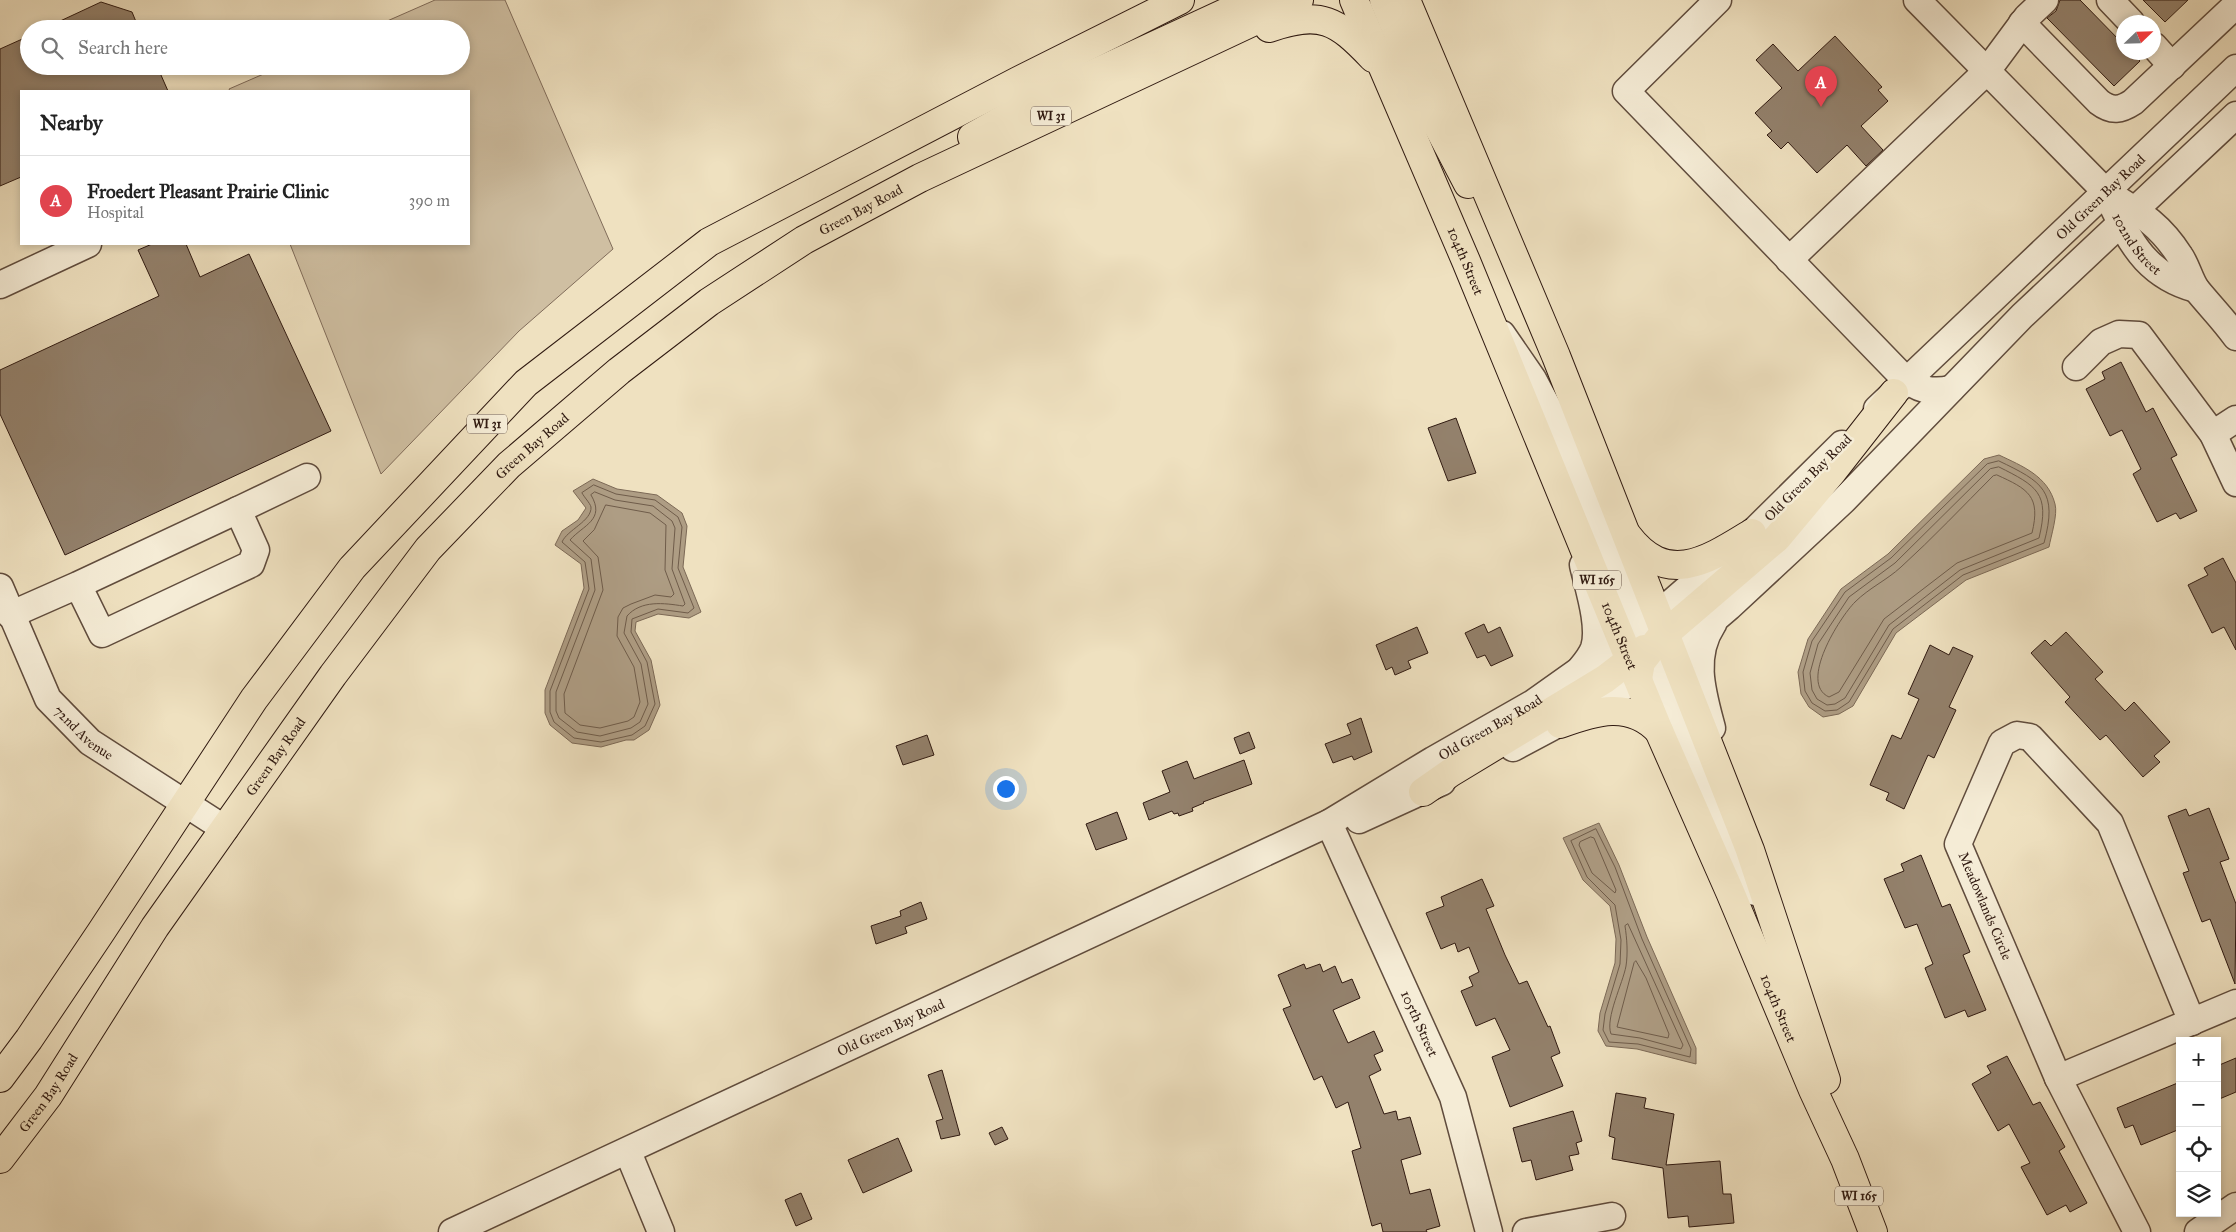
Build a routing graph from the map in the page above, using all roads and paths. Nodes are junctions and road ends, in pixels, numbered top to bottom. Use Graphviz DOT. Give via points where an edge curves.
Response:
graph roads {
  1 [pos="1180,0"];
  2 [pos="1253,0"];
  3 [pos="1299,0"];
  4 [pos="1354,0"];
  5 [pos="1384,0"];
  6 [pos="1406,0"];
  7 [pos="1420,0"];
  8 [pos="1718,0"];
  9 [pos="1917,0"];
  10 [pos="2045,0"];
  11 [pos="2110,0"];
  12 [pos="2236,5"];
  13 [pos="2124,15"];
  14 [pos="2022,24"];
  15 [pos="1423,40"];
  16 [pos="1208,42"];
  17 [pos="2161,54"];
  18 [pos="2172,66"];
  19 [pos="1382,67"];
  20 [pos="2236,68"];
  21 [pos="1987,71"];
  22 [pos="2236,115"];
  23 [pos="895,190"];
  24 [pos="2106,192"];
  25 [pos="2128,217"];
  26 [pos="86,245"];
  27 [pos="1789,260"];
  28 [pos="1517,264"];
  29 [pos="0,285"];
  30 [pos="1487,313"];
  31 [pos="2236,337"];
  32 [pos="2076,366"];
  33 [pos="1901,387"];
  34 [pos="1951,389"];
  35 [pos="2236,419"];
  36 [pos="2213,434"];
  37 [pos="307,477"];
  38 [pos="2236,483"];
  39 [pos="238,510"];
  40 [pos="1624,529"];
  41 [pos="1752,533"];
  42 [pos="1579,537"];
  43 [pos="78,585"];
  44 [pos="0,587"];
  45 [pos="10,615"];
  46 [pos="1717,618"];
  47 [pos="1647,648"];
  48 [pos="1578,672"];
  49 [pos="1560,724"];
  50 [pos="1659,731"];
  51 [pos="1423,792"];
  52 [pos="184,803"];
  53 [pos="1732,804"];
  54 [pos="1329,823"];
  55 [pos="225,829"];
  56 [pos="1780,940"];
  57 [pos="2236,1004"];
  58 [pos="2192,1022"];
  59 [pos="0,1078"];
  60 [pos="2058,1078"];
  61 [pos="628,1152"];
  62 [pos="1845,1159"];
  63 [pos="0,1160"];
  64 [pos="2236,1206"];
  65 [pos="1612,1216"];
  66 [pos="452,1232"];
  67 [pos="661,1232"];
  68 [pos="1489,1232"];
  69 [pos="1526,1232"];
  70 [pos="1873,1232"];
  71 [pos="2137,1232"];
  72 [pos="2198,1232"];
  1 -- 52 [label="main road, WI 31" via="709,242 526,383 352,568 254,699"];
  2 -- 23 [label="main road" via="1023,107 979,132"];
  3 -- 16 [label="main road, Green Bay Road / WI 31"];
  4 -- 19 [label="main road, 104th Street / WI 165"];
  5 -- 28 [label="main road" via="1443,139"];
  6 -- 15 [label="main road, 104th Street / WI 165"];
  7 -- 15 [label="main road"];
  8 -- 27 [label="street" via="1626,91"];
  9 -- 21 [label="street, 102nd Street"];
  10 -- 14 [label="street"];
  11 -- 13 [label="street"];
  12 -- 18 [label="street"];
  14 -- 18 [label="street" via="2100,102 2112,109 2133,102"];
  14 -- 21 [label="street"];
  15 -- 28 [label="main road, 104th Street / WI 165"];
  16 -- 19 [label="main road" via="1221,45 1295,20 1313,18 1344,30"];
  16 -- 23 [label="main road, Green Bay Road / WI 31"];
  17 -- 18 [label="street"];
  19 -- 30 [label="main road, 104th Street / WI 165"];
  20 -- 24 [label="street, Old Green Bay Road"];
  21 -- 24 [label="street, 102nd Street"];
  21 -- 27 [label="street"];
  22 -- 25 [label="street, Old Green Bay Road"];
  23 -- 55 [label="main road, Green Bay Road / WI 31" via="804,240 709,302 619,371 509,465 428,549 333,675"];
  24 -- 25 [label="street, 102nd Street"];
  24 -- 33 [label="street, Old Green Bay Road"];
  25 -- 31 [label="street, 102nd Street" via="2155,224 2185,264 2196,289"];
  25 -- 34 [label="street, Old Green Bay Road" via="2013,325"];
  26 -- 29 [label="street"];
  27 -- 33 [label="street"];
  28 -- 40 [label="main road, 104th Street / WI 165"];
  30 -- 42 [label="main road, 104th Street / WI 165"];
  30 -- 47 [label="street" via="1528,370 1553,416"];
  32 -- 36 [label="street" via="2101,342 2119,334 2139,335"];
  33 -- 34 [label="street" via="1925,391"];
  33 -- 41 [label="street, Old Green Bay Road"];
  33 -- 47 [label="main road" via="1777,538"];
  34 -- 46 [label="street, Old Green Bay Road" via="1831,513"];
  35 -- 36 [label="street"];
  36 -- 38 [label="street"];
  37 -- 39 [label="street"];
  39 -- 43 [label="street"];
  39 -- 43 [label="street" via="256,550 250,564 102,634"];
  40 -- 41 [label="main road" via="1647,555 1681,565 1707,560"];
  40 -- 47 [label="main road, 104th Street / WI 165"];
  41 -- 47 [label="street, Old Green Bay Road"];
  42 -- 47 [label="main road, 104th Street / WI 165"];
  42 -- 48 [label="street" via="1596,632 1591,654"];
  43 -- 45 [label="street"];
  44 -- 45 [label="street, 72nd Avenue"];
  45 -- 52 [label="street, 72nd Avenue" via="48,699 90,742"];
  46 -- 47 [label="street, Old Green Bay Road"];
  46 -- 53 [label="street" via="1702,644 1701,677"];
  47 -- 48 [label="street, Old Green Bay Road"];
  47 -- 49 [label="street, Old Green Bay Road"];
  47 -- 50 [label="main road, 104th Street / WI 165"];
  47 -- 51 [label="main road" via="1595,686"];
  47 -- 53 [label="main road, 104th Street / WI 165"];
  47 -- 56 [label="street" via="1736,855"];
  48 -- 54 [label="street, Old Green Bay Road" via="1533,703"];
  49 -- 50 [label="main road" via="1594,713 1624,711 1646,718"];
  49 -- 51 [label="street, Old Green Bay Road"];
  50 -- 62 [label="main road, 104th Street / WI 165" via="1812,1090"];
  51 -- 54 [label="street, Old Green Bay Road" via="1360,820"];
  52 -- 55 [label="street, 72nd Avenue"];
  52 -- 59 [label="main road, WI 31" via="101,932"];
  53 -- 56 [label="main road, 104th Street / WI 165"];
  54 -- 61 [label="street, Old Green Bay Road"];
  54 -- 68 [label="street, 105th Street" via="1453,1097"];
  55 -- 63 [label="main road, Green Bay Road / WI 31" via="155,928 48,1096"];
  56 -- 62 [label="main road, 104th Street / WI 165" via="1828,1086"];
  57 -- 58 [label="street"];
  58 -- 60 [label="street"];
  58 -- 60 [label="street, Meadowlands Circle" via="2110,824 2030,737 2017,735 2002,742 1958,844"];
  60 -- 71 [label="street, Meadowlands Circle"];
  61 -- 66 [label="street, Old Green Bay Road"];
  61 -- 67 [label="street"];
  62 -- 70 [label="main road, 104th Street / WI 165"];
  64 -- 72 [label="street"];
  65 -- 69 [label="street"];
}
